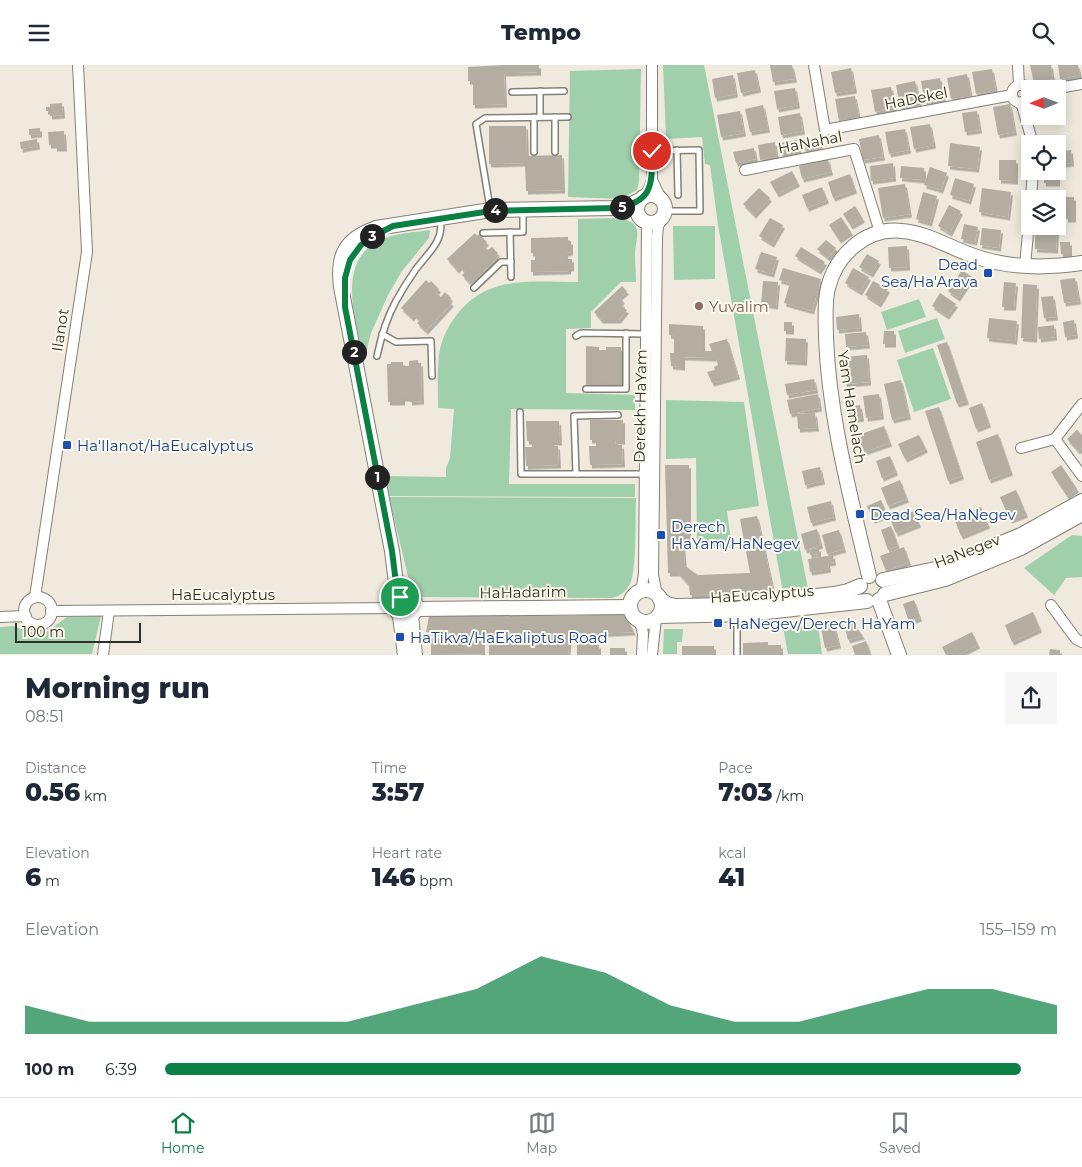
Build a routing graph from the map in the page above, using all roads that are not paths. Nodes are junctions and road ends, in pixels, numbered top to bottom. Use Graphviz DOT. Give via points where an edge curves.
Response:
graph roads {
  1 [pos="78,65"];
  2 [pos="652,65"];
  3 [pos="814,65"];
  4 [pos="1018,65"];
  5 [pos="1082,84"];
  6 [pos="1019,85"];
  7 [pos="1066,87"];
  8 [pos="540,91"];
  9 [pos="564,91"];
  10 [pos="512,92"];
  11 [pos="1012,95"];
  12 [pos="1021,103"];
  13 [pos="534,117"];
  14 [pos="540,117"];
  15 [pos="555,117"];
  16 [pos="568,117"];
  17 [pos="677,150"];
  18 [pos="652,151"];
  19 [pos="534,152"];
  20 [pos="556,152"];
  21 [pos="746,170"];
  22 [pos="652,180"];
  23 [pos="678,195"];
  24 [pos="660,197"];
  25 [pos="642,198"];
  26 [pos="614,208"];
  27 [pos="523,209"];
  28 [pos="491,211"];
  29 [pos="664,215"];
  30 [pos="440,218"];
  31 [pos="642,219"];
  32 [pos="880,232"];
  33 [pos="483,233"];
  34 [pos="510,233"];
  35 [pos="1028,235"];
  36 [pos="511,262"];
  37 [pos="1082,263"];
  38 [pos="1025,265"];
  39 [pos="511,277"];
  40 [pos="474,288"];
  41 [pos="626,333"];
  42 [pos="382,334"];
  43 [pos="646,334"];
  44 [pos="576,336"];
  45 [pos="377,356"];
  46 [pos="432,376"];
  47 [pos="586,389"];
  48 [pos="1082,404"];
  49 [pos="520,412"];
  50 [pos="618,415"];
  51 [pos="1055,439"];
  52 [pos="1021,448"];
  53 [pos="576,474"];
  54 [pos="645,474"];
  55 [pos="1082,476"];
  56 [pos="1082,501"];
  57 [pos="1082,514"];
  58 [pos="864,581"];
  59 [pos="638,592"];
  60 [pos="879,594"];
  61 [pos="35,597"];
  62 [pos="658,597"];
  63 [pos="1051,605"];
  64 [pos="404,607"];
  65 [pos="630,607"];
  66 [pos="52,611"];
  67 [pos="110,611"];
  68 [pos="737,615"];
  69 [pos="26,616"];
  70 [pos="0,617"];
  71 [pos="657,617"];
  72 [pos="639,620"];
  73 [pos="1082,642"];
  74 [pos="103,655"];
  75 [pos="405,655"];
  76 [pos="416,655"];
  77 [pos="642,655"];
  78 [pos="652,655"];
  79 [pos="737,655"];
  80 [pos="900,655"];
  1 -- 61 [label="street, Ilanot" via="87,252"];
  2 -- 18 [label="street"];
  3 -- 11 [label="street, HaDekel" via="825,130"];
  4 -- 6 [label="street"];
  5 -- 7 [label="street"];
  6 -- 11 [label="street" via="1014,87"];
  8 -- 9 [label="lane"];
  8 -- 10 [label="lane"];
  8 -- 14 [label="lane"];
  11 -- 12 [label="street"];
  13 -- 14 [label="lane"];
  13 -- 19 [label="lane"];
  13 -- 28 [label="lane" via="485,118 476,124"];
  14 -- 15 [label="lane"];
  15 -- 16 [label="lane"];
  15 -- 20 [label="lane"];
  17 -- 18 [label="lane"];
  17 -- 23 [label="lane"];
  17 -- 29 [label="lane" via="699,150 700,211"];
  18 -- 22 [label="street"];
  21 -- 32 [label="street, HaNahal" via="854,149"];
  22 -- 24 [label="street"];
  22 -- 25 [label="street"];
  24 -- 25 [label="street" via="654,194"];
  24 -- 29 [label="street" via="664,202"];
  25 -- 26 [label="street"];
  25 -- 31 [label="street" via="637,207"];
  26 -- 27 [label="street"];
  26 -- 31 [label="street" via="624,209"];
  27 -- 28 [label="street"];
  27 -- 34 [label="lane" via="523,232"];
  28 -- 30 [label="street"];
  29 -- 31 [label="street" via="654,223"];
  29 -- 62 [label="street, Derekh HaYam" via="657,237 654,575"];
  30 -- 42 [label="lane" via="438,242 402,291"];
  30 -- 64 [label="street" via="393,226 370,238 350,260 345,278 345,307"];
  31 -- 43 [label="street, Derekh HaYam" via="647,226"];
  32 -- 38 [label="street, Yam Hamelach" via="924,235 978,257"];
  32 -- 58 [label="street, Yam Hamelach" via="863,238 848,250 838,265 828,288 826,322 827,371"];
  33 -- 34 [label="lane"];
  34 -- 36 [label="lane"];
  35 -- 38 [label="street"];
  36 -- 39 [label="lane"];
  36 -- 40 [label="lane" via="501,262"];
  37 -- 38 [label="street, Yam Hamelach"];
  41 -- 43 [label="lane"];
  41 -- 44 [label="lane" via="581,333"];
  41 -- 47 [label="lane" via="626,389"];
  42 -- 45 [label="lane"];
  42 -- 46 [label="lane" via="396,341 431,341"];
  43 -- 54 [label="street, Derekh HaYam"];
  48 -- 51 [label="street"];
  49 -- 53 [label="lane" via="521,474"];
  50 -- 53 [label="lane" via="574,416"];
  51 -- 52 [label="street"];
  51 -- 55 [label="street"];
  53 -- 54 [label="lane"];
  54 -- 59 [label="street, Derekh HaYam" via="644,574"];
  56 -- 60 [label="street, HaNegev" via="1021,535"];
  57 -- 60 [label="street, HaNegev" via="1021,548 944,579"];
  58 -- 60 [label="street, Yam Hamelach" via="861,594"];
  58 -- 60 [label="street" via="878,576"];
  58 -- 62 [label="street, HaEucalyptus" via="848,591 834,594 738,605 675,606"];
  59 -- 62 [label="street" via="648,591"];
  59 -- 65 [label="street"];
  60 -- 68 [label="street, HaEucalyptus" via="803,609"];
  60 -- 80 [label="street, Yam Hamelach"];
  61 -- 66 [label="street" via="47,600"];
  61 -- 69 [label="street" via="24,608"];
  62 -- 71 [label="street" via="662,606"];
  63 -- 73 [label="street" via="1076,639"];
  64 -- 65 [label="street, HaHadarim"];
  64 -- 67 [label="street, HaEucalyptus"];
  64 -- 75 [label="street"];
  64 -- 76 [label="street"];
  65 -- 72 [label="street" via="633,616"];
  66 -- 67 [label="street, HaEucalyptus"];
  66 -- 69 [label="street" via="40,624 32,623"];
  67 -- 74 [label="street"];
  68 -- 71 [label="street, HaEucalyptus"];
  68 -- 79 [label="lane"];
  69 -- 70 [label="street"];
  71 -- 72 [label="street" via="648,622"];
  71 -- 78 [label="street"];
  72 -- 77 [label="street"];
}
